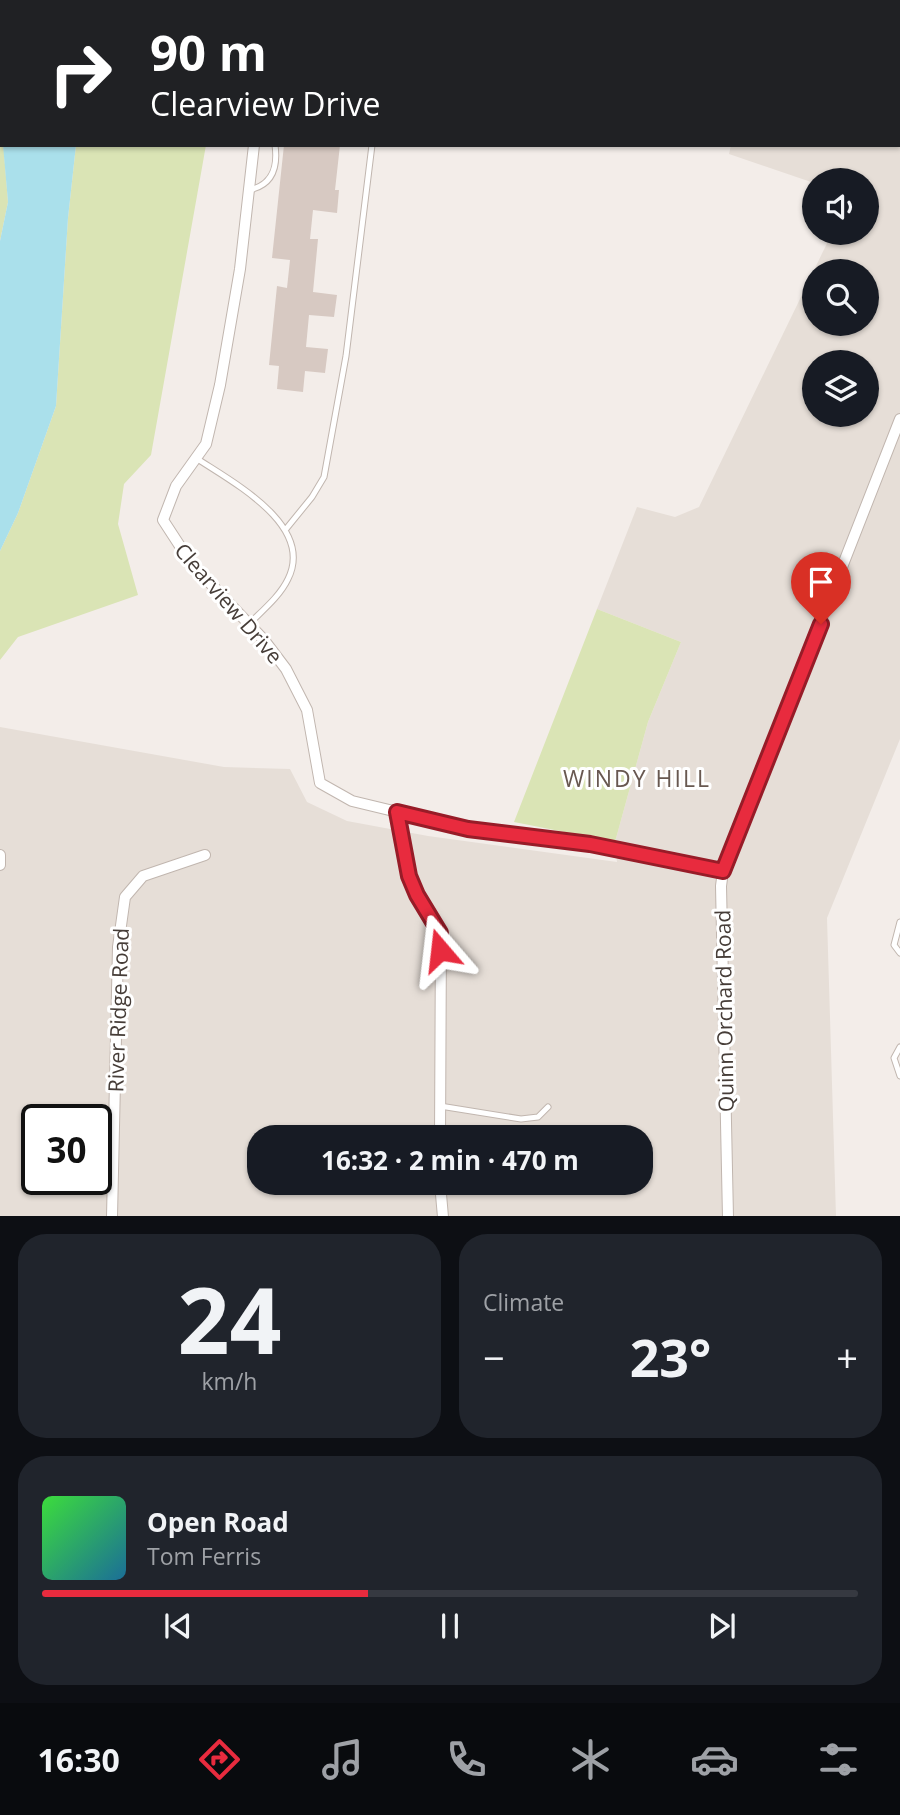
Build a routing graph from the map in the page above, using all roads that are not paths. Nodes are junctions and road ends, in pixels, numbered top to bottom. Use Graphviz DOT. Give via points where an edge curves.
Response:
graph roads {
  1 [pos="254,147"];
  2 [pos="275,147"];
  3 [pos="372,147"];
  4 [pos="249,190"];
  5 [pos="900,419"];
  6 [pos="197,458"];
  7 [pos="286,529"];
  8 [pos="249,624"];
  9 [pos="397,812"];
  10 [pos="0,855"];
  11 [pos="205,855"];
  12 [pos="0,865"];
  13 [pos="723,871"];
  14 [pos="900,922"];
  15 [pos="440,933"];
  16 [pos="900,953"];
  17 [pos="900,1047"];
  18 [pos="900,1076"];
  19 [pos="440,1106"];
  20 [pos="548,1107"];
  21 [pos="440,1125"];
  22 [pos="441,1195"];
  23 [pos="112,1216"];
  24 [pos="443,1216"];
  25 [pos="728,1216"];
  1 -- 4 [label="street, Clearview Drive"];
  2 -- 4 [label="lane" via="273,177"];
  3 -- 7 [label="lane" via="346,356 324,477"];
  4 -- 6 [label="street, Clearview Drive" via="220,385 206,444"];
  5 -- 13 [label="street, Quinn Orchard Road"];
  6 -- 7 [label="lane" via="261,502"];
  6 -- 8 [label="street, Clearview Drive" via="176,486 163,520 191,563"];
  7 -- 8 [label="lane" via="293,552 288,580"];
  8 -- 9 [label="street, Clearview Drive" via="286,669 307,710 320,783 352,802"];
  9 -- 13 [label="street, Clearview Drive" via="468,829 590,844"];
  9 -- 15 [label="lane" via="409,876"];
  10 -- 12 [label="street"];
  11 -- 23 [label="street, River Ridge Road" via="143,876 125,897 118,947"];
  13 -- 25 [label="street, Quinn Orchard Road"];
  14 -- 16 [label="lane" via="894,945"];
  15 -- 19 [label="street"];
  17 -- 18 [label="lane" via="894,1058"];
  19 -- 20 [label="lane" via="521,1119 538,1117"];
  19 -- 21 [label="street"];
  22 -- 24 [label="street"];
}
